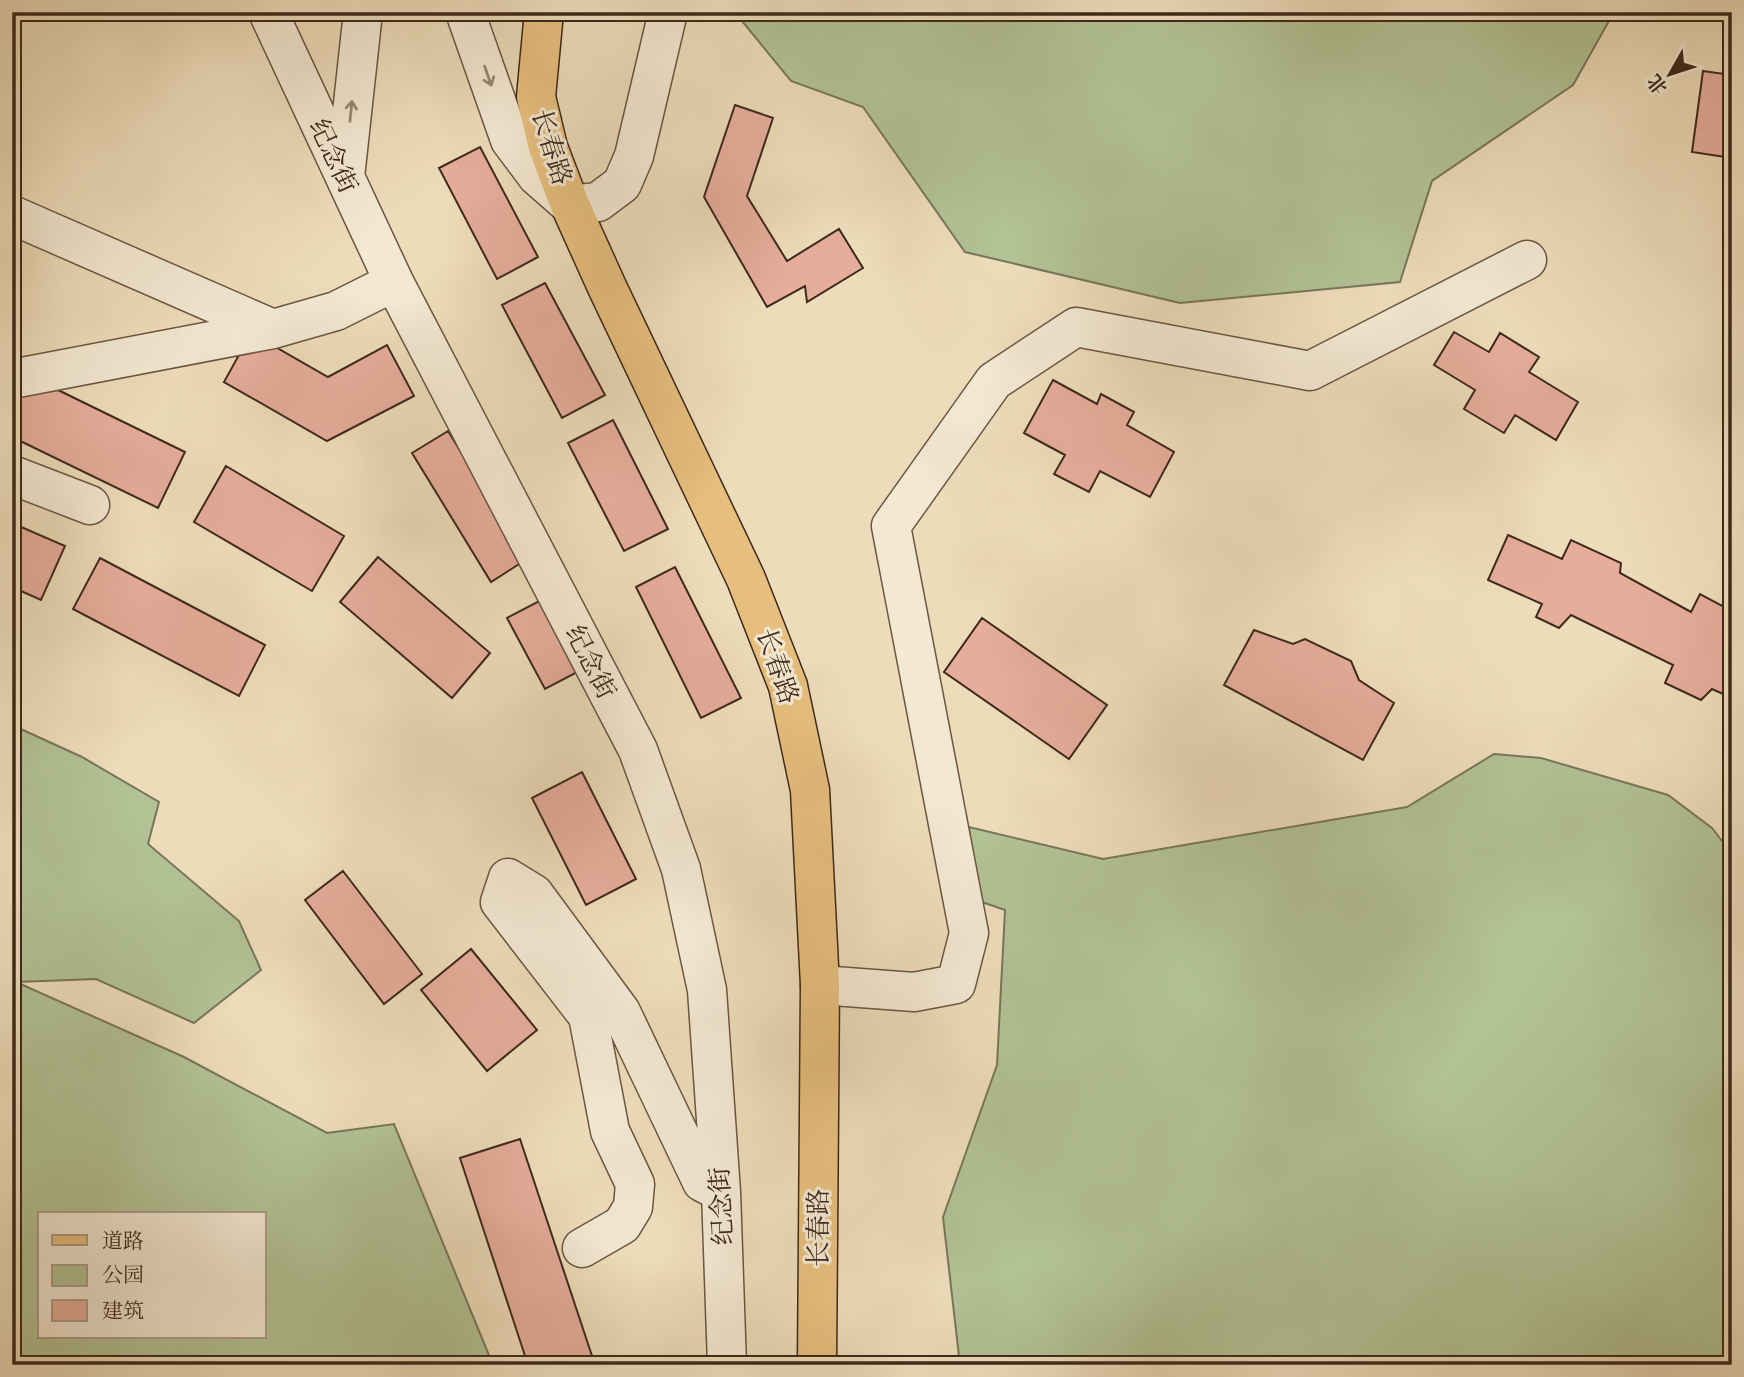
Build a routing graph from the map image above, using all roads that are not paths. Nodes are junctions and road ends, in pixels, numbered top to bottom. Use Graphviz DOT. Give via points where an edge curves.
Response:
graph roads {
  1 [pos="268,12"];
  2 [pos="363,12"];
  3 [pos="465,12"];
  4 [pos="544,12"];
  5 [pos="668,12"];
  6 [pos="344,179"];
  7 [pos="570,205"];
  8 [pos="12,215"];
  9 [pos="1527,260"];
  10 [pos="394,282"];
  11 [pos="273,329"];
  12 [pos="12,379"];
  13 [pos="12,475"];
  14 [pos="90,505"];
  15 [pos="820,985"];
  16 [pos="721,1192"];
  17 [pos="582,1248"];
  18 [pos="727,1365"];
  19 [pos="817,1365"];
  1 -- 6 [label="street, 纪念街"];
  6 -- 2 [label="street, one-way"];
  3 -- 7 [label="street, one-way" via="510,140 537,176"];
  4 -- 7 [label="main road, 长春路" via="536,97 548,147"];
  5 -- 7 [label="street" via="634,156 622,184 598,202"];
  6 -- 10 [label="street, 纪念街"];
  7 -- 15 [label="main road, 长春路" via="746,579 788,686 810,790"];
  8 -- 11 [label="street"];
  9 -- 15 [label="street" via="1310,371 1076,327 994,381 891,526 969,933 956,984 914,992"];
  10 -- 11 [label="street" via="336,311"];
  10 -- 16 [label="street, 纪念街" via="638,750 681,869 707,990"];
  11 -- 12 [label="street"];
  13 -- 14 [label="street"];
  15 -- 19 [label="main road, 长春路"];
  16 -- 17 [label="street" via="702,1182 621,1012 534,894 508,878 500,902 588,1016 610,1131 635,1184 632,1207 622,1224"];
  16 -- 18 [label="street, 纪念街"];
}
